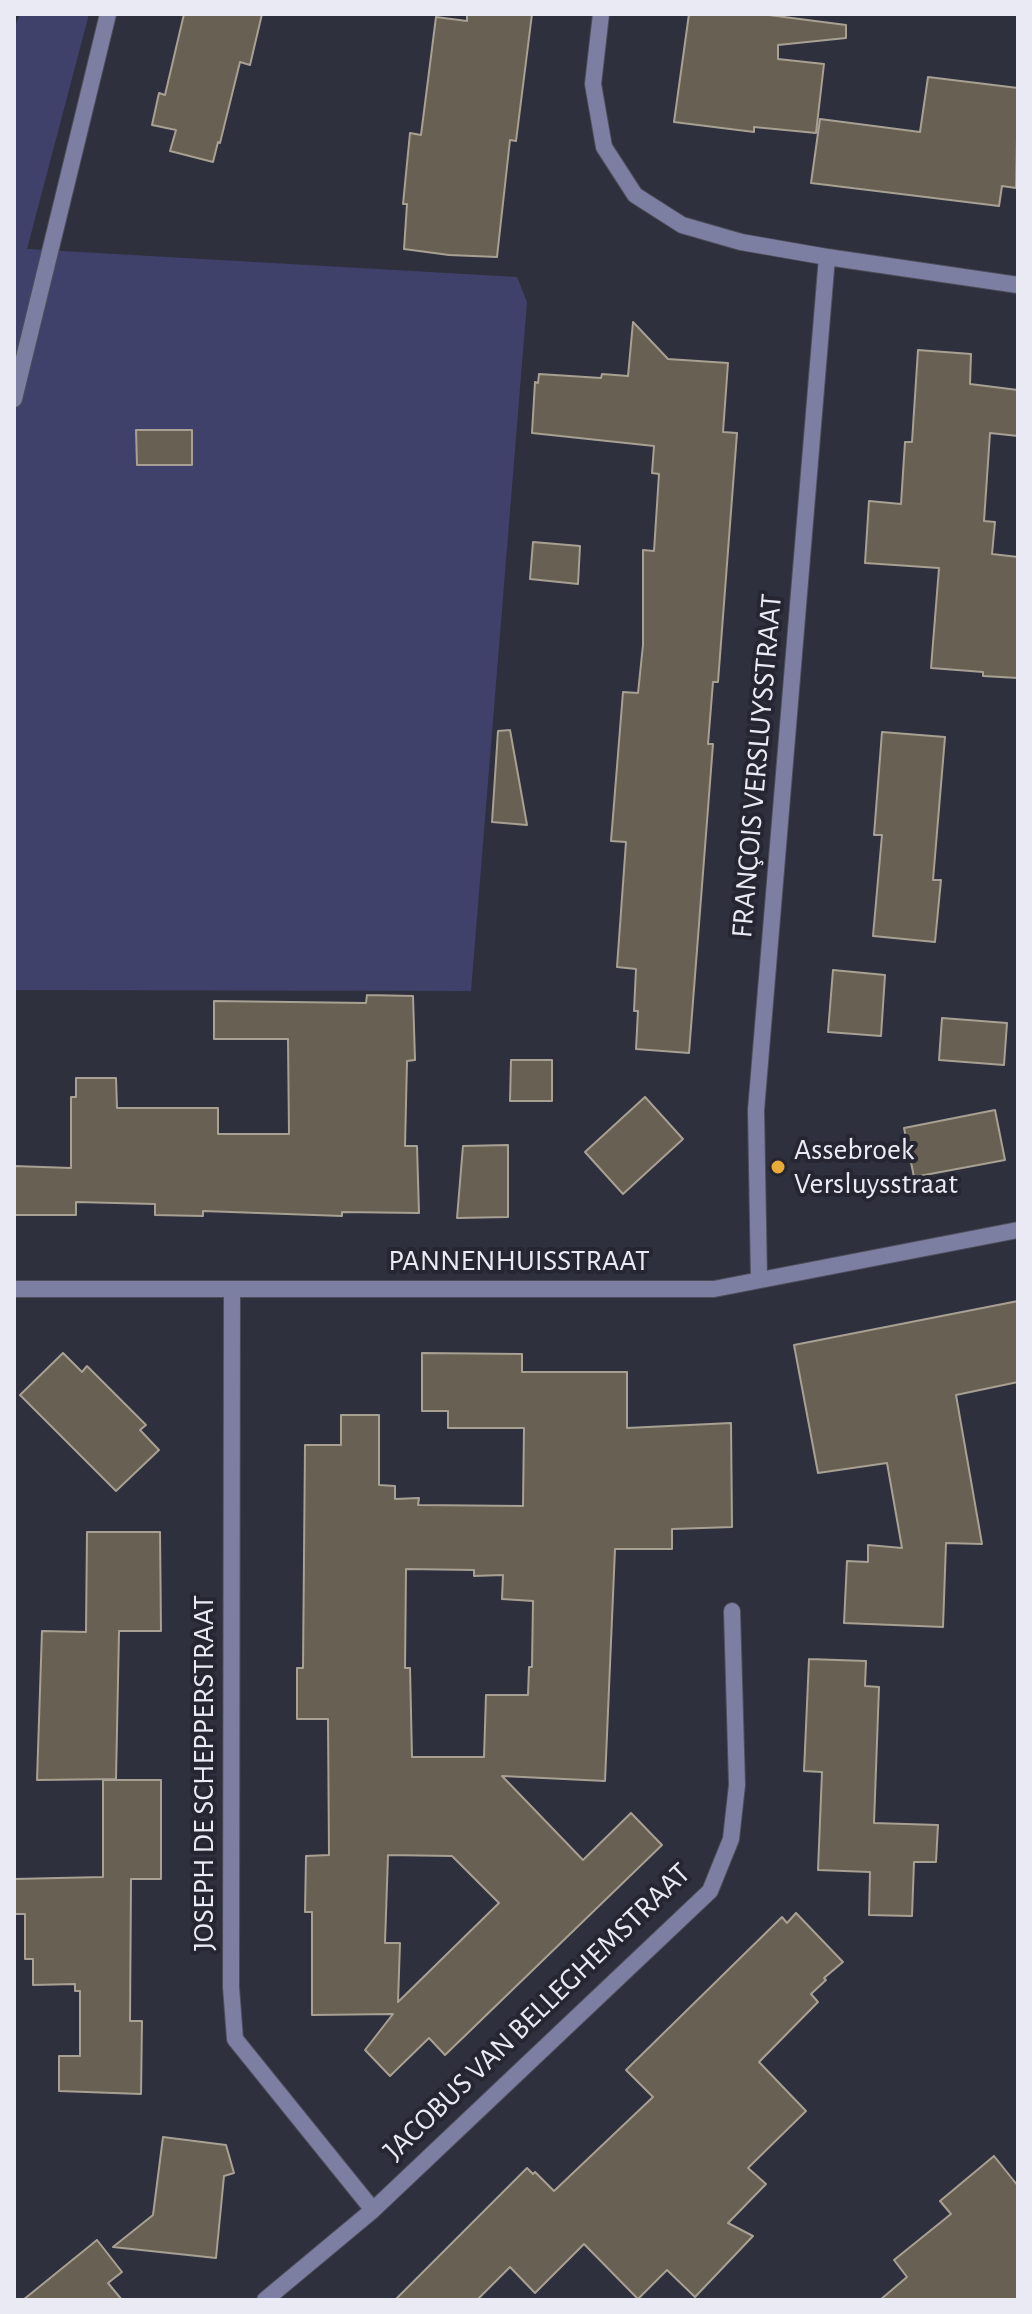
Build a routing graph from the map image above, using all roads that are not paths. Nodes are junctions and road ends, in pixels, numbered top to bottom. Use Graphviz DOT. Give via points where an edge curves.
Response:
graph roads {
  1 [pos="108,14"];
  2 [pos="601,14"];
  3 [pos="827,257"];
  4 [pos="1018,285"];
  5 [pos="14,399"];
  6 [pos="1018,1230"];
  7 [pos="759,1280"];
  8 [pos="14,1289"];
  9 [pos="232,1289"];
  10 [pos="732,1611"];
  11 [pos="373,2210"];
  12 [pos="265,2300"];
  1 -- 5 [label="street"];
  2 -- 3 [label="street" via="593,84 604,147 635,195 682,225"];
  3 -- 4 [label="street"];
  3 -- 7 [label="street, FRANÇOIS VERSLUYSSTRAAT" via="756,1110"];
  6 -- 7 [label="street, PANNENHUISSTRAAT"];
  7 -- 9 [label="street, PANNENHUISSTRAAT" via="714,1289"];
  8 -- 9 [label="street, PANNENHUISSTRAAT"];
  9 -- 11 [label="street, JOSEPH DE SCHEPPERSTRAAT" via="235,2039"];
  10 -- 11 [label="street, JACOBUS VAN BELLEGHEMSTRAAT" via="737,1785 731,1839 710,1891"];
  11 -- 12 [label="street, JACOBUS VAN BELLEGHEMSTRAAT"];
}
